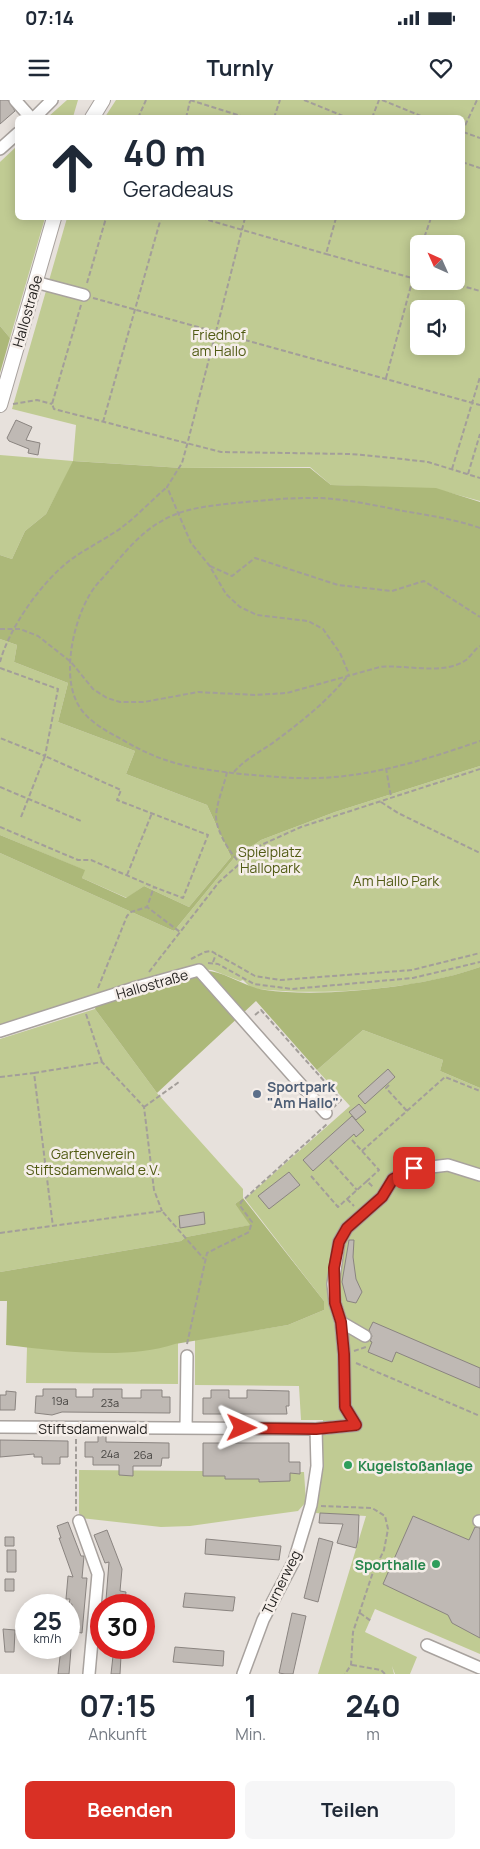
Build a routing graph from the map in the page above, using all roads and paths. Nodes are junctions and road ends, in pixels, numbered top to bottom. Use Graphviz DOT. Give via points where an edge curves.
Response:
graph roads {
  1 [pos="15,100"];
  2 [pos="52,100"];
  3 [pos="103,100"];
  4 [pos="146,100"];
  5 [pos="190,100"];
  6 [pos="280,100"];
  7 [pos="304,100"];
  8 [pos="380,100"];
  9 [pos="477,100"];
  10 [pos="229,112"];
  11 [pos="29,115"];
  12 [pos="35,115"];
  13 [pos="94,115"];
  14 [pos="139,115"];
  15 [pos="187,115"];
  16 [pos="228,115"];
  17 [pos="238,115"];
  18 [pos="275,115"];
  19 [pos="341,115"];
  20 [pos="373,115"];
  21 [pos="418,115"];
  22 [pos="465,127"];
  23 [pos="465,133"];
  24 [pos="15,135"];
  25 [pos="480,138"];
  26 [pos="0,149"];
  27 [pos="465,163"];
  28 [pos="480,168"];
  29 [pos="53,220"];
  30 [pos="105,220"];
  31 [pos="161,220"];
  32 [pos="208,220"];
  33 [pos="244,220"];
  34 [pos="335,220"];
  35 [pos="430,220"];
  36 [pos="242,230"];
  37 [pos="425,235"];
  38 [pos="326,254"];
  39 [pos="410,277"];
  40 [pos="35,282"];
  41 [pos="410,286"];
  42 [pos="465,287"];
  43 [pos="480,291"];
  44 [pos="84,295"];
  45 [pos="135,310"];
  46 [pos="216,332"];
  47 [pos="480,377"];
  48 [pos="386,378"];
  49 [pos="1,403"];
  50 [pos="472,403"];
  51 [pos="52,404"];
  52 [pos="480,405"];
  53 [pos="103,422"];
  54 [pos="480,434"];
  55 [pos="188,445"];
  56 [pos="452,469"];
  57 [pos="468,474"];
  58 [pos="480,478"];
  59 [pos="167,487"];
  60 [pos="179,512"];
  61 [pos="480,528"];
  62 [pos="209,565"];
  63 [pos="480,617"];
  64 [pos="0,629"];
  65 [pos="15,629"];
  66 [pos="480,646"];
  67 [pos="0,662"];
  68 [pos="71,662"];
  69 [pos="0,668"];
  70 [pos="349,674"];
  71 [pos="0,738"];
  72 [pos="480,741"];
  73 [pos="45,756"];
  74 [pos="386,768"];
  75 [pos="480,769"];
  76 [pos="227,772"];
  77 [pos="234,773"];
  78 [pos="0,787"];
  79 [pos="391,798"];
  80 [pos="28,799"];
  81 [pos="381,802"];
  82 [pos="152,813"];
  83 [pos="21,817"];
  84 [pos="81,821"];
  85 [pos="0,827"];
  86 [pos="480,852"];
  87 [pos="239,862"];
  88 [pos="127,875"];
  89 [pos="154,887"];
  90 [pos="147,907"];
  91 [pos="180,932"];
  92 [pos="480,953"];
  93 [pos="213,962"];
  94 [pos="480,962"];
  95 [pos="199,970"];
  96 [pos="146,976"];
  97 [pos="97,990"];
  98 [pos="83,1005"];
  99 [pos="247,1023"];
  100 [pos="0,1031"];
  101 [pos="102,1062"];
  102 [pos="34,1073"];
  103 [pos="0,1077"];
  104 [pos="179,1082"];
  105 [pos="389,1085"];
  106 [pos="480,1092"];
  107 [pos="144,1107"];
  108 [pos="407,1111"];
  109 [pos="326,1113"];
  110 [pos="352,1140"];
  111 [pos="362,1151"];
  112 [pos="330,1160"];
  113 [pos="480,1175"];
  114 [pos="311,1176"];
  115 [pos="367,1181"];
  116 [pos="357,1190"];
  117 [pos="382,1197"];
  118 [pos="162,1211"];
  119 [pos="53,1226"];
  120 [pos="0,1233"];
  121 [pos="204,1258"];
  122 [pos="341,1322"];
  123 [pos="367,1341"];
  124 [pos="187,1356"];
  125 [pos="345,1356"];
  126 [pos="480,1416"];
  127 [pos="0,1427"];
  128 [pos="76,1428"];
  129 [pos="186,1428"];
  130 [pos="316,1429"];
  131 [pos="311,1505"];
  132 [pos="79,1521"];
  133 [pos="360,1613"];
  134 [pos="371,1621"];
  135 [pos="427,1645"];
  136 [pos="351,1665"];
  137 [pos="480,1668"];
  138 [pos="89,1674"];
  139 [pos="243,1674"];
  140 [pos="345,1674"];
  141 [pos="384,1674"];
  1 -- 11 [label="street"];
  2 -- 12 [label="street"];
  3 -- 13 [label="main road"];
  4 -- 14 [label="path"];
  5 -- 10 [label="path"];
  5 -- 15 [label="path"];
  6 -- 18 [label="path"];
  7 -- 19 [label="path"];
  8 -- 20 [label="path"];
  8 -- 21 [label="path"];
  9 -- 22 [label="path"];
  10 -- 16 [label="path"];
  10 -- 17 [label="path"];
  23 -- 25 [label="path"];
  24 -- 26 [label="street"];
  27 -- 28 [label="path"];
  29 -- 40 [label="main road, Hallostraße"];
  30 -- 44 [label="path"];
  31 -- 45 [label="path"];
  32 -- 36 [label="path"];
  33 -- 36 [label="path"];
  34 -- 38 [label="path"];
  35 -- 37 [label="path"];
  36 -- 38 [label="path"];
  36 -- 46 [label="path"];
  38 -- 39 [label="path"];
  40 -- 44 [label="street"];
  40 -- 49 [label="main road, Hallostraße"];
  41 -- 48 [label="path"];
  42 -- 43 [label="path"];
  44 -- 45 [label="path"];
  44 -- 51 [label="path"];
  45 -- 46 [label="path"];
  45 -- 53 [label="path"];
  46 -- 48 [label="path"];
  46 -- 55 [label="path"];
  47 -- 50 [label="path"];
  48 -- 50 [label="path"];
  49 -- 51 [label="path" via="37,400"];
  50 -- 52 [label="path"];
  50 -- 56 [label="path"];
  51 -- 53 [label="path" via="54,409"];
  53 -- 55 [label="path"];
  54 -- 57 [label="path"];
  55 -- 56 [label="path" via="240,454 351,454 428,462"];
  55 -- 59 [label="path" via="182,463"];
  56 -- 57 [label="path"];
  57 -- 58 [label="path"];
  59 -- 60 [label="path"];
  59 -- 65 [label="path" via="122,527 68,562 38,595"];
  60 -- 61 [label="path" via="209,506 310,498 385,507"];
  60 -- 62 [label="path" via="191,543"];
  60 -- 68 [label="path" via="141,536 94,587 78,616"];
  62 -- 63 [label="path" via="232,576 255,558 338,585 392,592 424,581"];
  62 -- 70 [label="path" via="226,594 240,607 257,615 308,621 322,629 340,653"];
  64 -- 65 [label="path"];
  65 -- 67 [label="path"];
  65 -- 68 [label="path" via="38,636"];
  66 -- 70 [label="path" via="467,659 444,668 395,665"];
  68 -- 70 [label="path" via="93,689 120,702 144,702 198,692 287,693"];
  68 -- 76 [label="path" via="75,701 94,723 160,760"];
  69 -- 73 [label="path" via="58,689"];
  70 -- 77 [label="path" via="336,691 282,736 240,764"];
  71 -- 73 [label="path"];
  72 -- 74 [label="path"];
  73 -- 80 [label="path"];
  73 -- 82 [label="path" via="121,790 117,800"];
  74 -- 77 [label="path" via="317,778"];
  74 -- 79 [label="path"];
  75 -- 79 [label="path"];
  76 -- 77 [label="path"];
  76 -- 87 [label="path" via="216,815 217,823 232,855"];
  78 -- 80 [label="path"];
  79 -- 81 [label="path"];
  80 -- 83 [label="path"];
  80 -- 84 [label="path"];
  81 -- 86 [label="path" via="398,814"];
  81 -- 87 [label="path" via="287,832 260,845"];
  82 -- 88 [label="path"];
  82 -- 89 [label="path" via="208,835 183,898"];
  85 -- 88 [label="path" via="78,860 90,860"];
  87 -- 91 [label="path"];
  88 -- 89 [label="path"];
  89 -- 90 [label="path"];
  90 -- 91 [label="path"];
  90 -- 97 [label="path" via="127,916"];
  91 -- 96 [label="path"];
  92 -- 93 [label="path" via="412,970 308,979 266,979 216,954"];
  93 -- 94 [label="path" via="254,984 292,988 413,978"];
  93 -- 95 [label="path"];
  95 -- 98 [label="street, Hallostraße"];
  95 -- 99 [label="street, Hallostraße"];
  98 -- 100 [label="street, Hallostraße"];
  98 -- 101 [label="path"];
  99 -- 109 [label="street, Hallostraße"];
  99 -- 109 [label="path" via="261,1010 341,1100"];
  101 -- 102 [label="path"];
  101 -- 107 [label="path"];
  102 -- 103 [label="path"];
  102 -- 119 [label="path"];
  104 -- 107 [label="path"];
  105 -- 108 [label="path" via="386,1088"];
  106 -- 108 [label="path" via="445,1077"];
  107 -- 118 [label="path" via="154,1190"];
  108 -- 111 [label="path"];
  109 -- 121 [label="path" via="332,1120 241,1202 240,1206 252,1222 249,1232 211,1249"];
  110 -- 111 [label="path"];
  111 -- 115 [label="path" via="379,1170"];
  112 -- 116 [label="path"];
  113 -- 117 [label="street" via="448,1165 414,1168 393,1179"];
  114 -- 116 [label="path" via="338,1207"];
  115 -- 116 [label="path"];
  115 -- 117 [label="path"];
  117 -- 122 [label="street" via="347,1228 339,1242 334,1284"];
  118 -- 119 [label="path"];
  118 -- 121 [label="path"];
  119 -- 120 [label="path"];
  121 -- 124 [label="path"];
  122 -- 123 [label="street"];
  122 -- 125 [label="street"];
  123 -- 125 [label="path"];
  124 -- 129 [label="street"];
  125 -- 126 [label="path"];
  125 -- 130 [label="street, Stiftsdamenwald" via="345,1407 356,1425"];
  127 -- 128 [label="street, Stiftsdamenwald"];
  128 -- 129 [label="street, Stiftsdamenwald"];
  128 -- 132 [label="path" via="76,1512"];
  129 -- 130 [label="street, Stiftsdamenwald"];
  130 -- 131 [label="street, Turnerweg" via="317,1466"];
  131 -- 133 [label="path" via="372,1508 380,1511 388,1522 384,1550"];
  131 -- 139 [label="street, Turnerweg" via="294,1560 263,1620"];
  132 -- 138 [label="street" via="98,1574"];
  133 -- 134 [label="path"];
  133 -- 136 [label="path" via="350,1643"];
  135 -- 137 [label="street"];
  136 -- 140 [label="path"];
  136 -- 141 [label="path" via="381,1670"];
}
